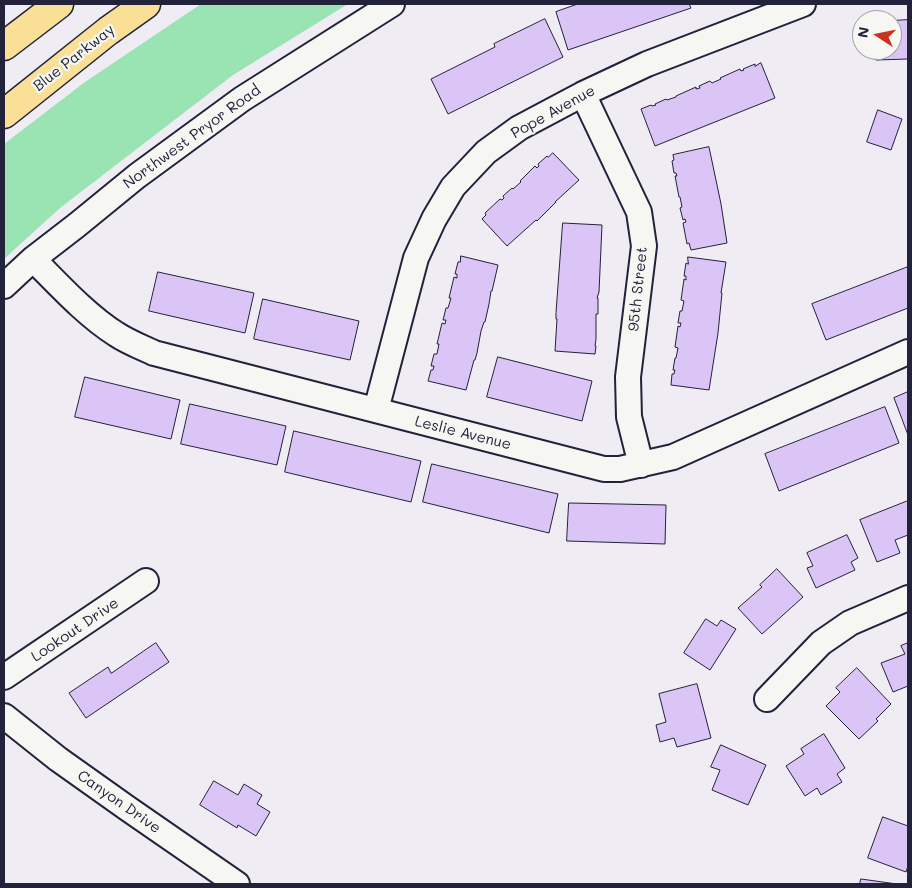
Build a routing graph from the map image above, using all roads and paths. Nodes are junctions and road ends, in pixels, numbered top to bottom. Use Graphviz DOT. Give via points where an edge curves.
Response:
graph roads {
  1 [pos="58,4"];
  2 [pos="146,4"];
  3 [pos="392,4"];
  4 [pos="803,4"];
  5 [pos="4,46"];
  6 [pos="583,94"];
  7 [pos="4,114"];
  8 [pos="33,259"];
  9 [pos="4,286"];
  10 [pos="908,352"];
  11 [pos="376,410"];
  12 [pos="641,465"];
  13 [pos="146,581"];
  14 [pos="908,598"];
  15 [pos="4,677"];
  16 [pos="766,699"];
  17 [pos="4,716"];
  18 [pos="237,884"];
  1 -- 5 [label="highway"];
  2 -- 7 [label="highway, Blue Parkway"];
  3 -- 8 [label="street, Northwest Pryor Road" via="242,99 137,176"];
  4 -- 6 [label="street, Pope Avenue" via="647,64"];
  6 -- 11 [label="street, Pope Avenue" via="519,128 486,152 453,187 416,258"];
  6 -- 12 [label="street, 95th Street" via="639,212 644,246 628,377 629,417"];
  8 -- 9 [label="street, Northwest Pryor Road"];
  8 -- 11 [label="street, Leslie Avenue" via="90,314 131,343 154,352"];
  10 -- 12 [label="street, Leslie Avenue" via="673,457"];
  11 -- 12 [label="street, Leslie Avenue" via="604,469 620,470"];
  13 -- 15 [label="street, Lookout Drive"];
  14 -- 16 [label="street" via="850,623 821,643"];
  17 -- 18 [label="street, Canyon Drive" via="66,764"];
}
